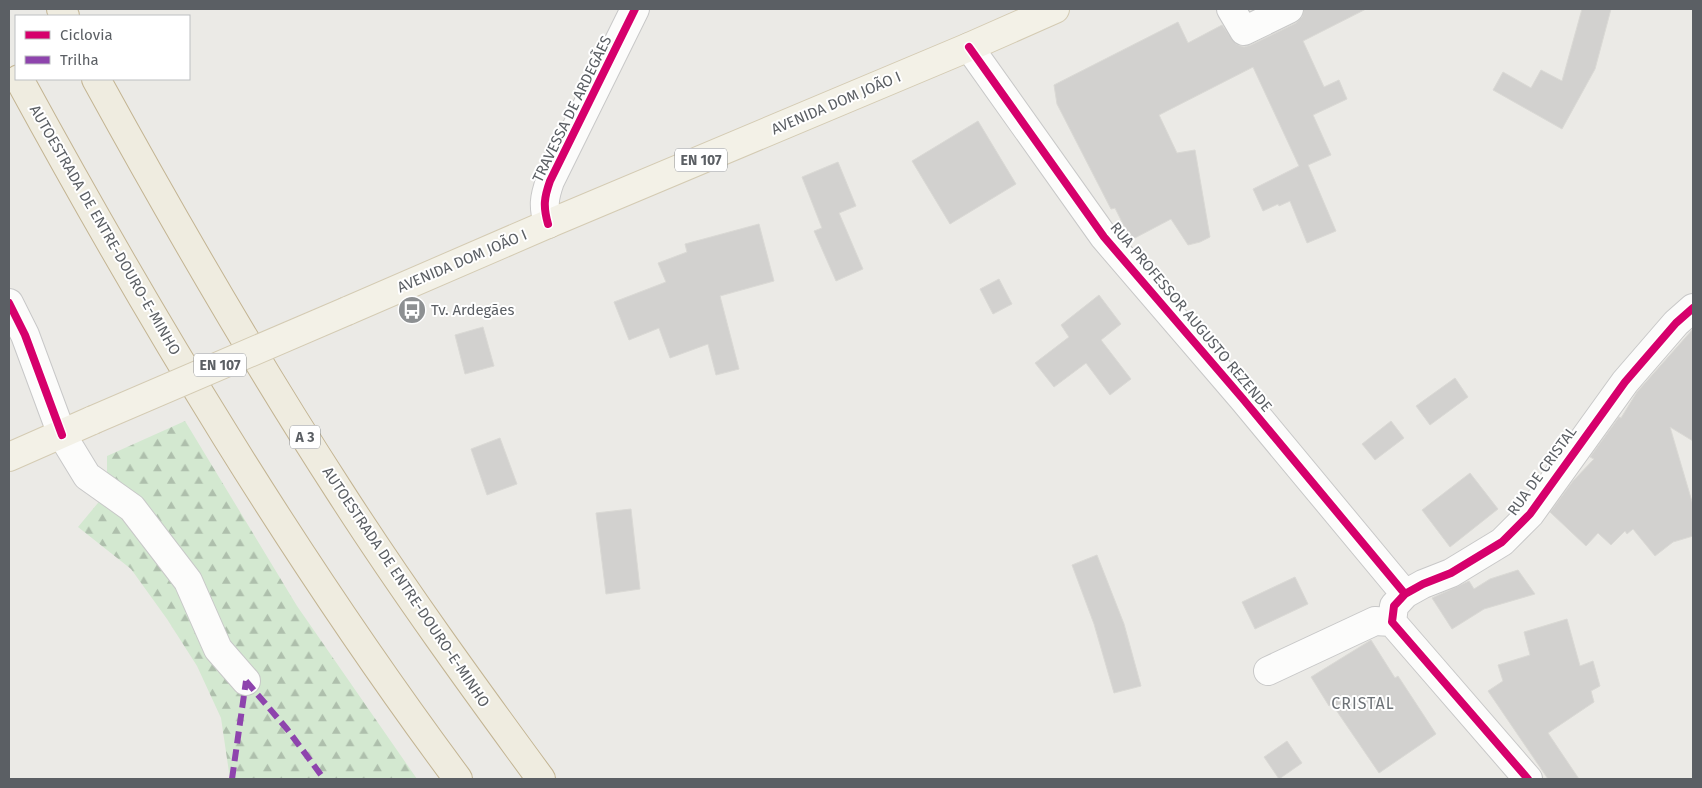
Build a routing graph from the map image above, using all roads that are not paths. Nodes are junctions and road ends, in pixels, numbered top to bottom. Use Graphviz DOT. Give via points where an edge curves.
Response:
graph roads {
  1 [pos="636,9"];
  2 [pos="1055,9"];
  3 [pos="1232,9"];
  4 [pos="1289,9"];
  5 [pos="969,47"];
  6 [pos="9,59"];
  7 [pos="15,71"];
  8 [pos="21,80"];
  9 [pos="97,80"];
  10 [pos="548,224"];
  11 [pos="9,303"];
  12 [pos="1693,308"];
  13 [pos="62,435"];
  14 [pos="9,457"];
  15 [pos="1405,594"];
  16 [pos="1392,622"];
  17 [pos="1268,671"];
  18 [pos="246,681"];
  19 [pos="458,779"];
  20 [pos="541,779"];
  21 [pos="1528,779"];
  1 -- 10 [label="street, TRAVESSA DE ARDEGÃES" via="550,181 544,208"];
  2 -- 5 [label="main road, AVENIDA DOM JOÃO I / EN 107"];
  3 -- 4 [label="street" via="1244,31"];
  5 -- 10 [label="main road, AVENIDA DOM JOÃO I / EN 107"];
  5 -- 15 [label="street, RUA PROFESSOR AUGUSTO REZENDE" via="1104,237"];
  6 -- 7 [label="highway"];
  8 -- 19 [label="highway, AUTOESTRADA DE ENTRE-DOURO-E-MINHO" via="147,307 231,446 290,539"];
  9 -- 20 [label="highway, AUTOESTRADA DE ENTRE-DOURO-E-MINHO / A 3" via="200,263 340,493 462,672"];
  10 -- 13 [label="main road, AVENIDA DOM JOÃO I / EN 107, bridge"];
  11 -- 13 [label="street" via="25,335"];
  12 -- 15 [label="street, RUA DE CRISTAL" via="1625,382 1517,528 1502,542 1451,573"];
  13 -- 14 [label="main road, AVENIDA DOM JOÃO I / EN 107"];
  13 -- 18 [label="street" via="87,476 132,508 188,580 218,649"];
  15 -- 16 [label="street" via="1394,606"];
  16 -- 17 [label="street" via="1375,622"];
  16 -- 21 [label="street"];
}
